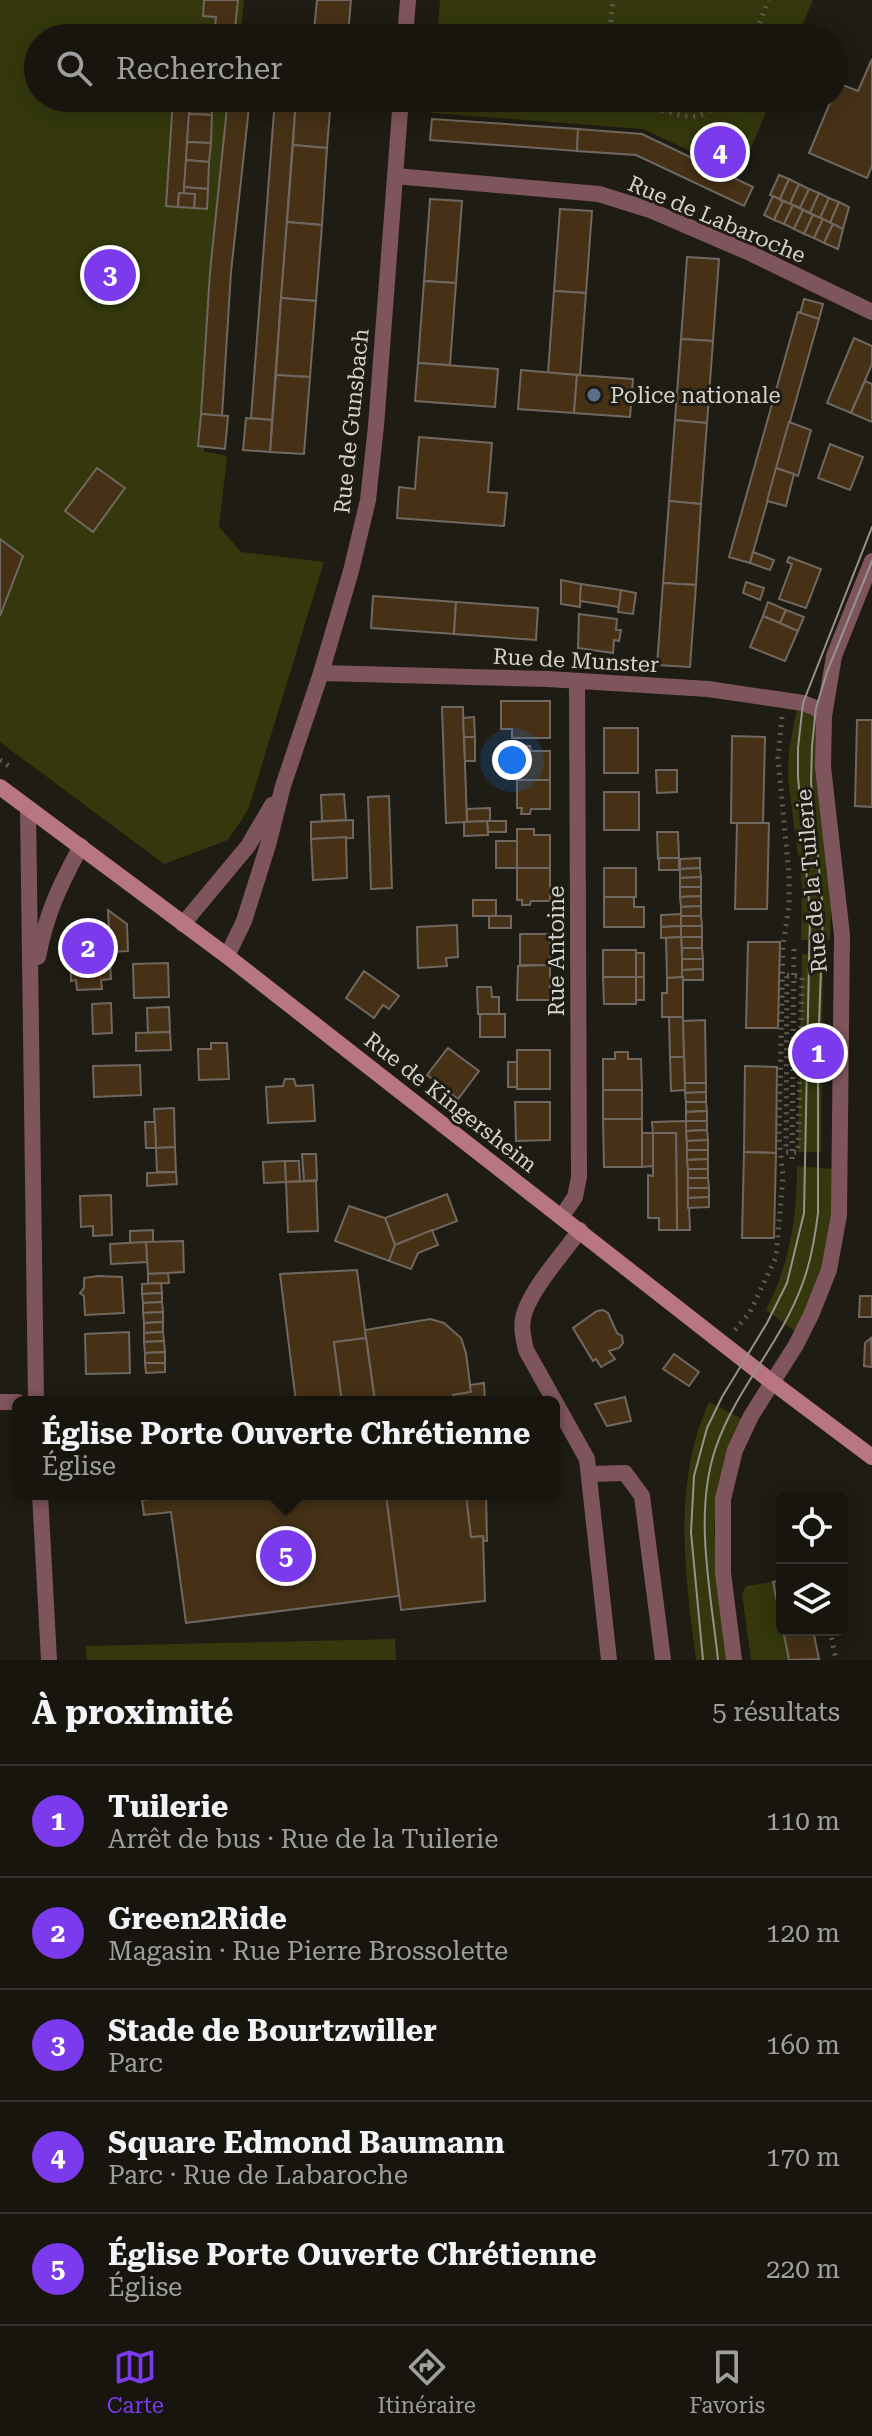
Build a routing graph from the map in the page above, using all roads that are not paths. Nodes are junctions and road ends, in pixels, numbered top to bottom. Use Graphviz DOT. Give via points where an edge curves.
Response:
graph roads {
  1 [pos="408,0"];
  2 [pos="406,24"];
  3 [pos="400,112"];
  4 [pos="395,176"];
  5 [pos="872,312"];
  6 [pos="872,561"];
  7 [pos="321,673"];
  8 [pos="577,681"];
  9 [pos="824,716"];
  10 [pos="283,786"];
  11 [pos="0,787"];
  12 [pos="28,808"];
  13 [pos="81,846"];
  14 [pos="183,924"];
  15 [pos="227,956"];
  16 [pos="31,998"];
  17 [pos="562,1216"];
  18 [pos="580,1230"];
  19 [pos="772,1382"];
  20 [pos="36,1396"];
  21 [pos="552,1396"];
  22 [pos="560,1411"];
  23 [pos="872,1457"];
  24 [pos="589,1474"];
  25 [pos="40,1500"];
  26 [pos="34,1660"];
  27 [pos="49,1660"];
  28 [pos="609,1660"];
  29 [pos="663,1660"];
  30 [pos="734,1660"];
  1 -- 2 [label="street"];
  3 -- 4 [label="street, Rue de Gunsbach"];
  4 -- 5 [label="street, Rue de Labaroche" via="599,194 750,253"];
  4 -- 7 [label="street, Rue de Gunsbach" via="368,500"];
  6 -- 9 [label="street, Rue de la Tuilerie" via="834,656"];
  7 -- 8 [label="street, Rue de Munster"];
  7 -- 10 [label="street, Rue de Gunsbach"];
  8 -- 9 [label="street, Rue de Munster" via="780,698 816,708"];
  8 -- 17 [label="street, Rue Antoine" via="579,1177 575,1197"];
  9 -- 19 [label="street, Rue de la Tuilerie" via="823,767 842,935 839,1215 829,1270 811,1315"];
  10 -- 14 [label="street, Rue de Gunsbach" via="248,846"];
  10 -- 15 [label="street, Rue de Gunsbach" via="249,906"];
  11 -- 12 [label="main road, Rue de Kingersheim"];
  12 -- 13 [label="main road, Rue de Kingersheim"];
  12 -- 16 [label="street"];
  13 -- 14 [label="main road, Rue de Kingersheim"];
  13 -- 16 [label="street" via="43,926"];
  14 -- 15 [label="main road, Rue de Kingersheim"];
  15 -- 17 [label="main road, Rue de Kingersheim"];
  16 -- 20 [label="street"];
  17 -- 18 [label="main road, Rue de Kingersheim"];
  18 -- 19 [label="main road, Rue de Kingersheim"];
  18 -- 21 [label="street" via="524,1313 526,1350"];
  19 -- 23 [label="main road, Rue de Kingersheim"];
  19 -- 30 [label="street, Rue de la Tuilerie" via="735,1450 723,1499 723,1573"];
  22 -- 24 [label="street" via="587,1459"];
  24 -- 28 [label="street"];
  24 -- 29 [label="street" via="625,1473 642,1496"];
  25 -- 27 [label="street"];
  26 -- 27 [label="street"];
}
